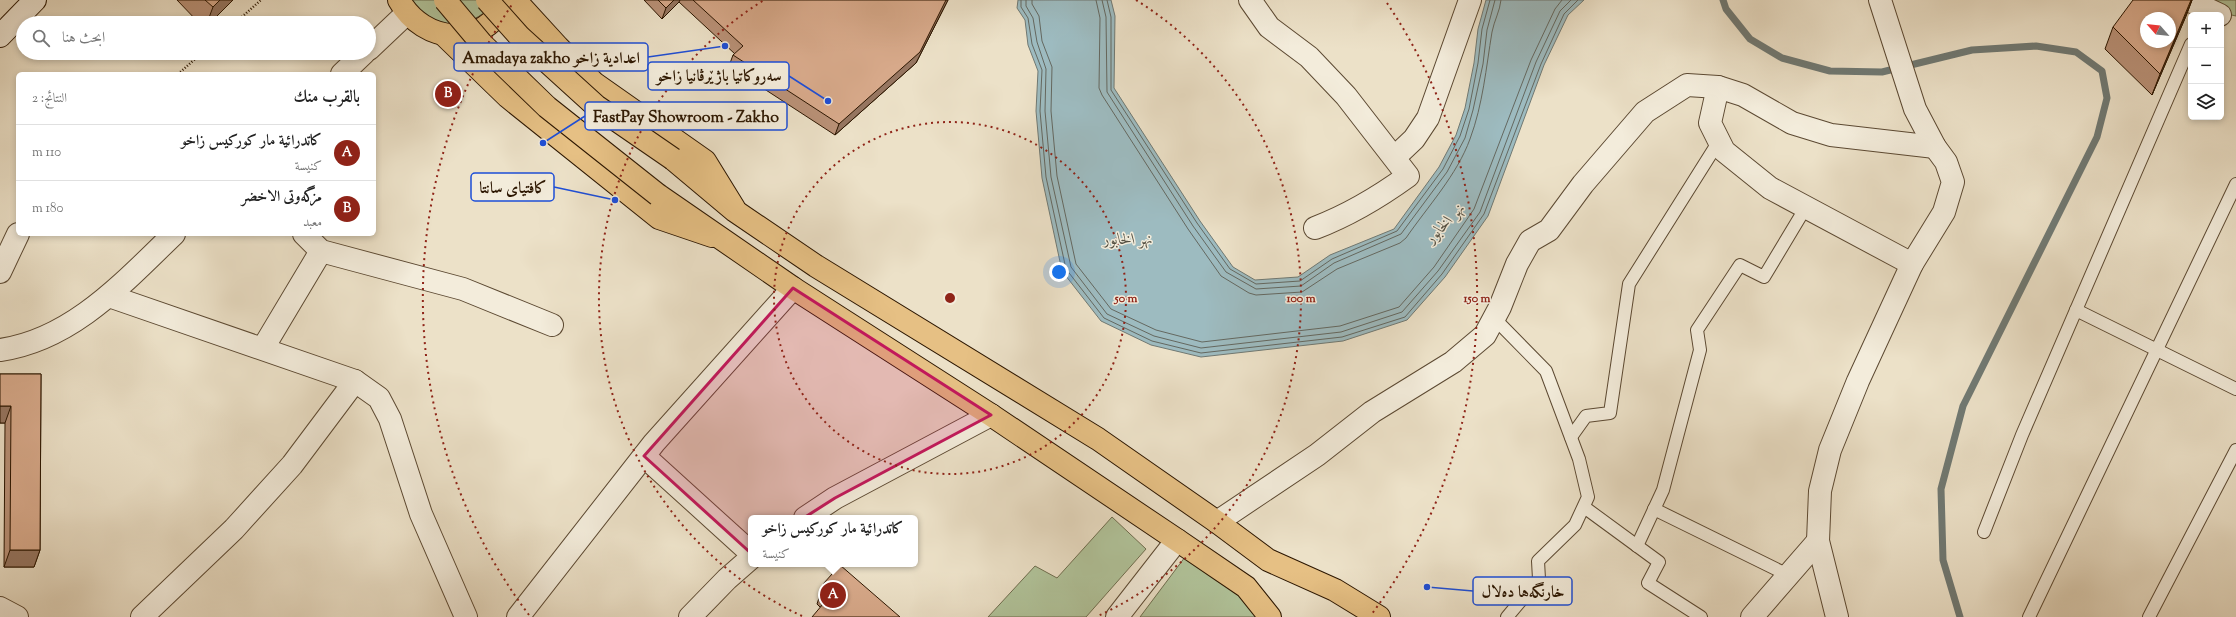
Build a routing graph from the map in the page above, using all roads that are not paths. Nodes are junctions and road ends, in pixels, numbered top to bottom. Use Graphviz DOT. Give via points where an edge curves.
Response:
graph roads {
  1 [pos="35,0"];
  2 [pos="445,0"];
  3 [pos="487,0"];
  4 [pos="507,0"];
  5 [pos="515,0"];
  6 [pos="1470,0"];
  7 [pos="1880,0"];
  8 [pos="1251,1"];
  9 [pos="403,6"];
  10 [pos="2208,11"];
  11 [pos="19,16"];
  12 [pos="16,20"];
  13 [pos="2236,21"];
  14 [pos="444,35"];
  15 [pos="0,36"];
  16 [pos="376,40"];
  17 [pos="558,47"];
  18 [pos="2189,48"];
  19 [pos="357,60"];
  20 [pos="344,72"];
  21 [pos="1718,87"];
  22 [pos="508,97"];
  23 [pos="1719,141"];
  24 [pos="1935,147"];
  25 [pos="1395,157"];
  26 [pos="2236,184"];
  27 [pos="1806,207"];
  28 [pos="735,211"];
  29 [pos="1315,228"];
  30 [pos="17,236"];
  31 [pos="172,236"];
  32 [pos="306,236"];
  33 [pos="723,239"];
  34 [pos="321,250"];
  35 [pos="1912,264"];
  36 [pos="0,272"];
  37 [pos="793,288"];
  38 [pos="109,296"];
  39 [pos="2076,310"];
  40 [pos="1494,318"];
  41 [pos="552,325"];
  42 [pos="263,348"];
  43 [pos="0,350"];
  44 [pos="2157,350"];
  45 [pos="355,381"];
  46 [pos="2236,389"];
  47 [pos="991,415"];
  48 [pos="1571,437"];
  49 [pos="2236,450"];
  50 [pos="644,456"];
  51 [pos="1584,507"];
  52 [pos="1654,509"];
  53 [pos="810,515"];
  54 [pos="1217,522"];
  55 [pos="1984,532"];
  56 [pos="1177,540"];
  57 [pos="1818,541"];
  58 [pos="1637,546"];
  59 [pos="748,549"];
  60 [pos="1268,560"];
  61 [pos="748,561"];
  62 [pos="1788,575"];
  63 [pos="1246,587"];
  64 [pos="0,608"];
  65 [pos="17,617"];
  66 [pos="142,617"];
  67 [pos="466,617"];
  68 [pos="518,617"];
  69 [pos="690,617"];
  70 [pos="1117,617"];
  71 [pos="1270,617"];
  72 [pos="1288,617"];
  73 [pos="1349,617"];
  74 [pos="1379,617"];
  75 [pos="1507,617"];
  76 [pos="1701,617"];
  77 [pos="1752,617"];
  78 [pos="1837,617"];
  79 [pos="2029,617"];
  80 [pos="2149,617"];
  1 -- 11 [label="street"];
  2 -- 33 [label="main road, bridge" via="482,44 547,107 658,195"];
  3 -- 28 [label="main road, bridge" via="520,37 596,106 673,159"];
  4 -- 14 [label="main road" via="496,18 485,26 473,32"];
  5 -- 17 [label="main road"];
  6 -- 25 [label="street" via="1428,118 1414,138"];
  7 -- 24 [label="street" via="1914,109"];
  8 -- 25 [label="street" via="1269,27 1309,57 1346,96"];
  9 -- 14 [label="main road" via="417,23 430,31"];
  9 -- 16 [label="street"];
  10 -- 13 [label="street"];
  12 -- 15 [label="street"];
  14 -- 22 [label="main road"];
  17 -- 22 [label="main road" via="537,47 519,58 508,76"];
  17 -- 28 [label="main road" via="594,82 706,161"];
  18 -- 39 [label="lane"];
  19 -- 20 [label="street"];
  21 -- 23 [label="street" via="1710,123"];
  21 -- 24 [label="street" via="1743,95 1792,123 1831,135"];
  21 -- 40 [label="street" via="1687,85 1645,112 1583,184 1549,230 1530,241 1517,264"];
  22 -- 33 [label="main road" via="659,218"];
  23 -- 27 [label="street" via="1724,151 1770,188"];
  23 -- 48 [label="lane" via="1629,284 1610,413 1586,416"];
  24 -- 35 [label="street" via="1946,162 1953,182 1944,212"];
  25 -- 29 [label="street" via="1408,176 1378,198 1335,221"];
  26 -- 44 [label="lane"];
  27 -- 35 [label="street"];
  27 -- 52 [label="lane" via="1764,277 1740,265 1698,330 1700,350 1663,490"];
  28 -- 54 [label="main road" via="816,266 1098,439"];
  30 -- 36 [label="street"];
  31 -- 38 [label="street"];
  32 -- 34 [label="street"];
  33 -- 37 [label="main road"];
  34 -- 41 [label="street" via="463,289"];
  34 -- 42 [label="street"];
  35 -- 57 [label="street" via="1858,381 1830,450 1820,491"];
  37 -- 47 [label="main road"];
  37 -- 50 [label="street"];
  38 -- 42 [label="street"];
  38 -- 43 [label="street" via="54,334 21,347"];
  39 -- 44 [label="lane"];
  39 -- 55 [label="lane" via="2022,435"];
  40 -- 48 [label="lane" via="1546,371"];
  40 -- 54 [label="street" via="1485,335 1453,362 1372,412 1317,455"];
  42 -- 45 [label="street"];
  44 -- 46 [label="lane"];
  44 -- 79 [label="lane"];
  45 -- 66 [label="street" via="292,465 234,529"];
  45 -- 67 [label="street" via="379,398 390,419 421,514"];
  47 -- 53 [label="street" via="836,498"];
  47 -- 56 [label="main road"];
  48 -- 51 [label="lane" via="1588,497"];
  49 -- 80 [label="lane"];
  50 -- 59 [label="street"];
  50 -- 68 [label="street"];
  51 -- 58 [label="lane"];
  51 -- 75 [label="lane" via="1575,525 1538,561 1539,579"];
  52 -- 58 [label="lane"];
  52 -- 62 [label="lane"];
  54 -- 60 [label="main road"];
  56 -- 63 [label="main road"];
  56 -- 70 [label="street"];
  57 -- 62 [label="street"];
  57 -- 78 [label="street"];
  58 -- 76 [label="lane" via="1659,562 1648,583"];
  60 -- 73 [label="main road"];
  60 -- 74 [label="main road" via="1335,590"];
  61 -- 69 [label="street" via="726,579"];
  62 -- 77 [label="street"];
  63 -- 71 [label="main road"];
  63 -- 72 [label="main road"];
  64 -- 65 [label="street"];
}
